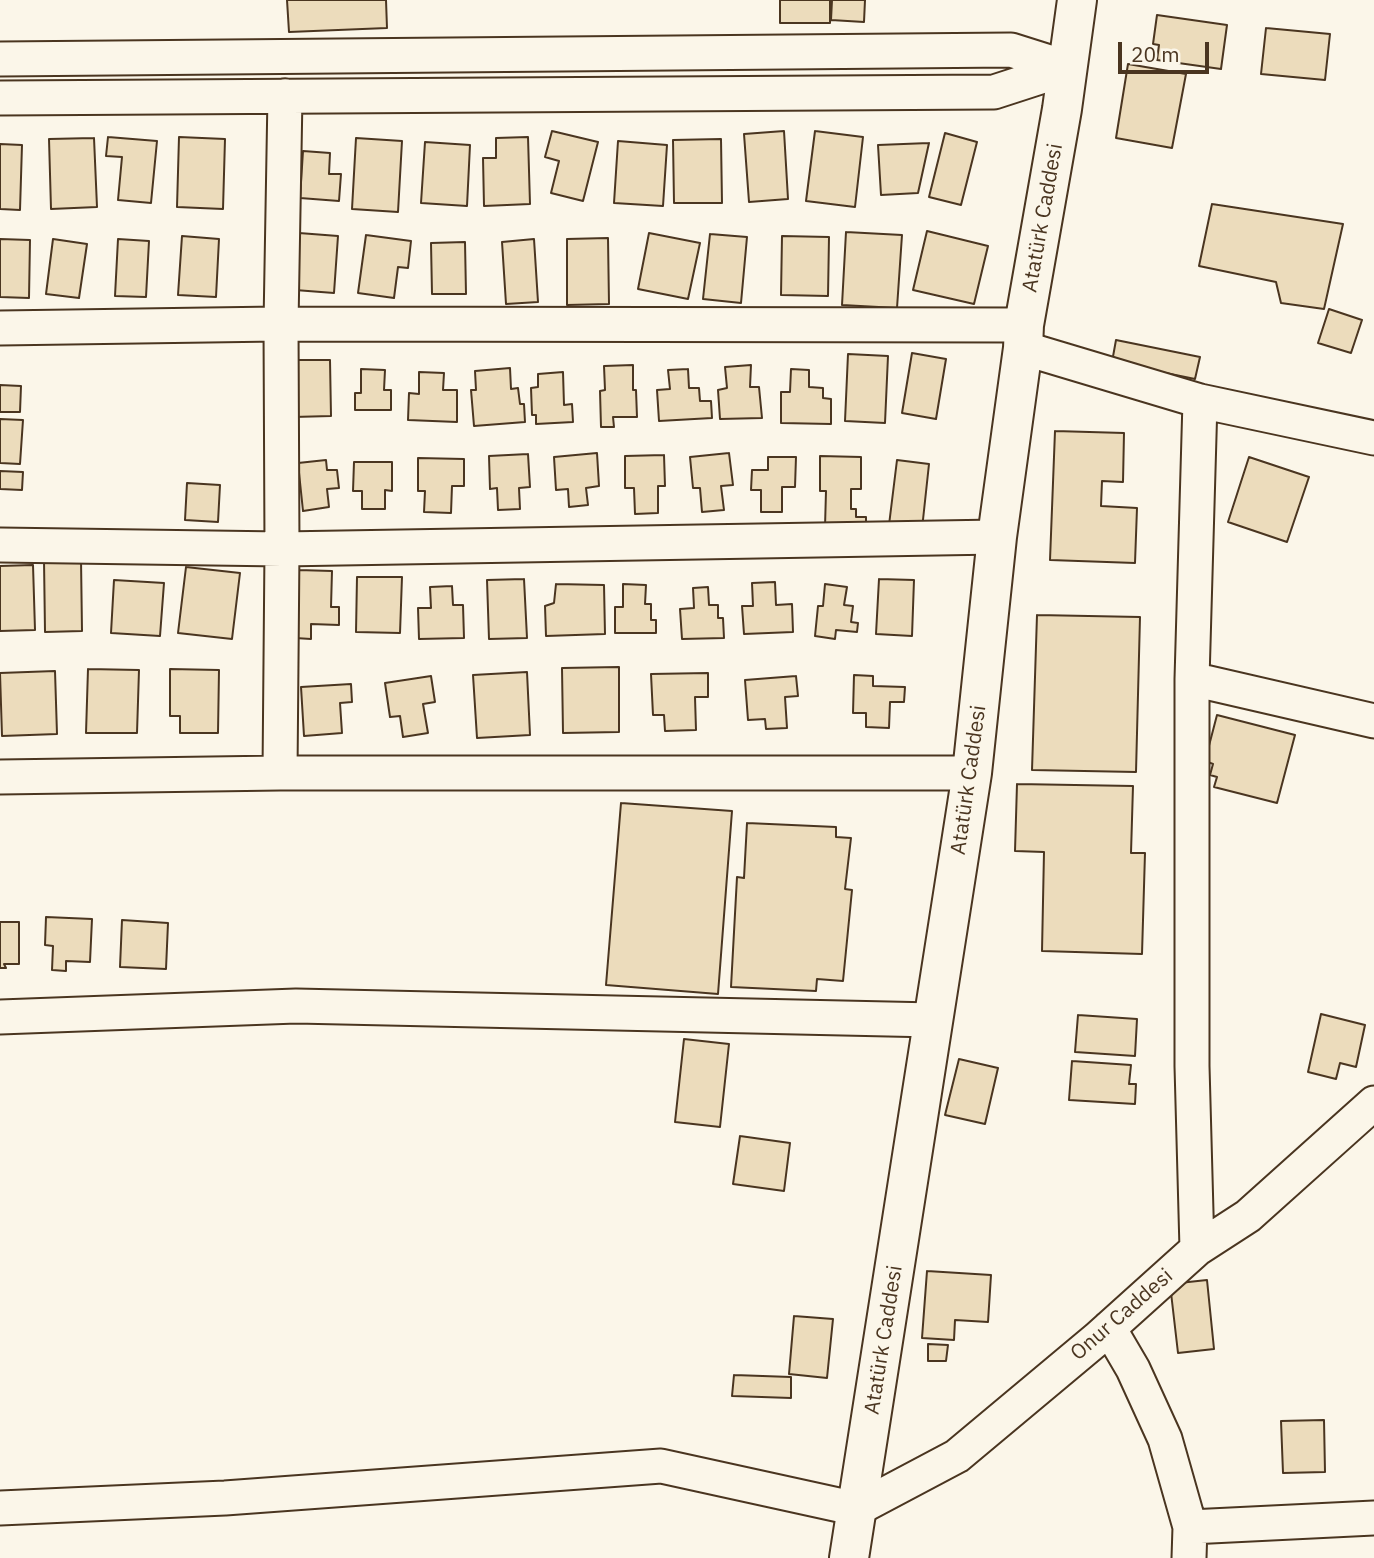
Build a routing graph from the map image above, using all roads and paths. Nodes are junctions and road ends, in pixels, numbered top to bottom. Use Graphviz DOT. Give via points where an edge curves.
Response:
graph roads {
  1 [pos="1077,0"];
  2 [pos="0,59"];
  3 [pos="1068,68"];
  4 [pos="285,96"];
  5 [pos="0,98"];
  6 [pos="281,324"];
  7 [pos="0,328"];
  8 [pos="1024,337"];
  9 [pos="1200,401"];
  10 [pos="1374,438"];
  11 [pos="997,537"];
  12 [pos="0,545"];
  13 [pos="282,549"];
  14 [pos="1192,679"];
  15 [pos="1374,721"];
  16 [pos="280,773"];
  17 [pos="972,773"];
  18 [pos="0,777"];
  19 [pos="0,1017"];
  20 [pos="934,1020"];
  21 [pos="1374,1103"];
  22 [pos="1197,1249"];
  23 [pos="1109,1328"];
  24 [pos="0,1508"];
  25 [pos="857,1509"];
  26 [pos="1374,1517"];
  27 [pos="1189,1543"];
  28 [pos="849,1558"];
  1 -- 3 [label="main road, Atatürk Caddesi"];
  2 -- 3 [label="street" via="1011,50"];
  3 -- 4 [label="street" via="994,92"];
  3 -- 8 [label="main road, Atatürk Caddesi"];
  4 -- 5 [label="street"];
  4 -- 6 [label="street"];
  6 -- 7 [label="street"];
  6 -- 8 [label="street"];
  6 -- 13 [label="street"];
  8 -- 9 [label="street"];
  8 -- 11 [label="main road, Atatürk Caddesi"];
  9 -- 10 [label="street"];
  9 -- 14 [label="street"];
  11 -- 13 [label="street"];
  11 -- 17 [label="main road, Atatürk Caddesi"];
  12 -- 13 [label="street"];
  13 -- 16 [label="street"];
  14 -- 15 [label="street"];
  14 -- 22 [label="street"];
  16 -- 17 [label="street"];
  16 -- 18 [label="street"];
  17 -- 20 [label="main road, Atatürk Caddesi"];
  19 -- 20 [label="street" via="296,1006"];
  20 -- 25 [label="main road, Atatürk Caddesi"];
  21 -- 22 [label="street, Onur Caddesi" via="1248,1216"];
  22 -- 23 [label="street, Onur Caddesi"];
  23 -- 25 [label="street, Onur Caddesi" via="957,1456"];
  23 -- 27 [label="street" via="1165,1439"];
  24 -- 25 [label="street" via="225,1498 661,1466"];
  25 -- 28 [label="main road, Atatürk Caddesi"];
  26 -- 27 [label="street"];
}
